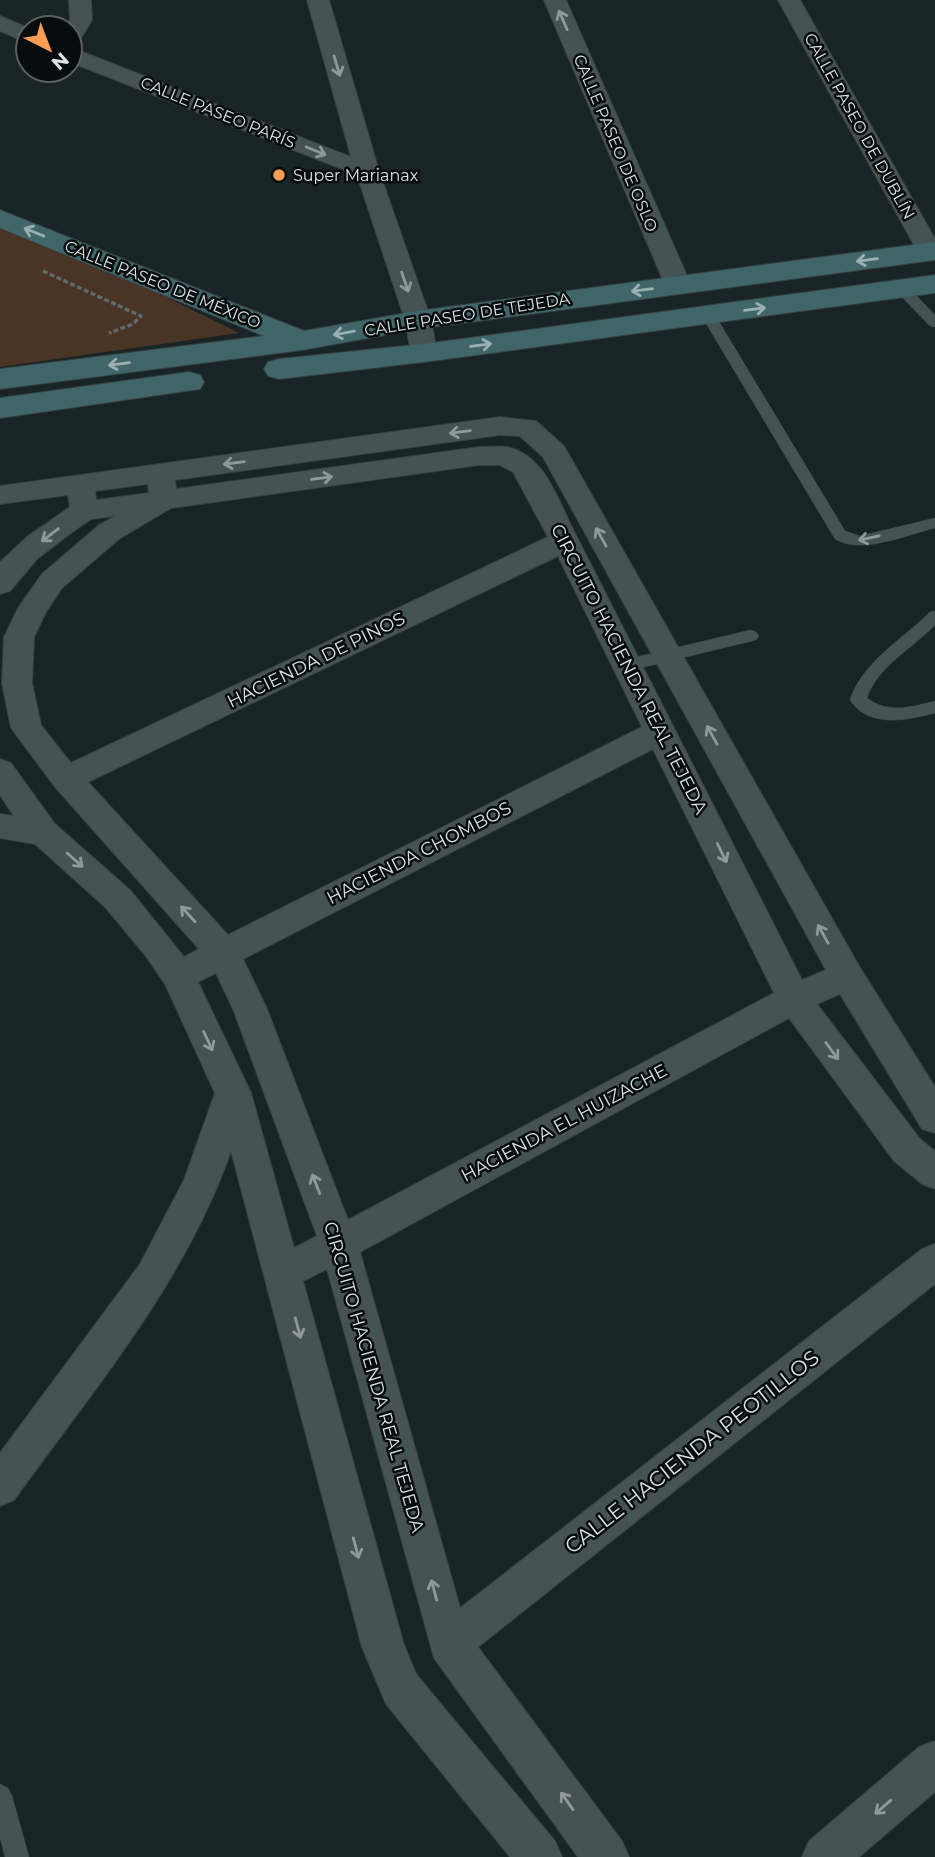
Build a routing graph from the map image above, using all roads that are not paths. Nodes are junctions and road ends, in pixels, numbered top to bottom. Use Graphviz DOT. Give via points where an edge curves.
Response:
graph roads {
  1 [pos="318,0"];
  2 [pos="555,0"];
  3 [pos="789,0"];
  4 [pos="84,60"];
  5 [pos="367,171"];
  6 [pos="0,218"];
  7 [pos="932,251"];
  8 [pos="935,284"];
  9 [pos="678,285"];
  10 [pos="902,289"];
  11 [pos="577,297"];
  12 [pos="708,315"];
  13 [pos="418,320"];
  14 [pos="935,323"];
  15 [pos="585,331"];
  16 [pos="306,353"];
  17 [pos="424,353"];
  18 [pos="0,379"];
  19 [pos="0,408"];
  20 [pos="162,487"];
  21 [pos="0,495"];
  22 [pos="82,497"];
  23 [pos="935,523"];
  24 [pos="565,541"];
  25 [pos="0,584"];
  26 [pos="935,616"];
  27 [pos="751,636"];
  28 [pos="667,654"];
  29 [pos="628,665"];
  30 [pos="935,707"];
  31 [pos="661,731"];
  32 [pos="0,771"];
  33 [pos="66,779"];
  34 [pos="0,826"];
  35 [pos="44,833"];
  36 [pos="223,953"];
  37 [pos="847,975"];
  38 [pos="178,976"];
  39 [pos="794,999"];
  40 [pos="233,1093"];
  41 [pos="935,1118"];
  42 [pos="935,1173"];
  43 [pos="339,1244"];
  44 [pos="935,1261"];
  45 [pos="283,1272"];
  46 [pos="0,1486"];
  47 [pos="449,1643"];
  48 [pos="935,1763"];
  49 [pos="0,1796"];
  50 [pos="17,1857"];
  51 [pos="539,1857"];
  52 [pos="606,1857"];
  53 [pos="825,1857"];
  1 -- 5 [label="street, one-way"];
  9 -- 2 [label="street, CALLE PASEO DE OSLO, one-way"];
  3 -- 7 [label="street, CALLE PASEO DE DUBLÍN"];
  4 -- 5 [label="street, CALLE PASEO PARÍS, one-way"];
  5 -- 13 [label="street, one-way"];
  16 -- 6 [label="main road, CALLE PASEO DE MÉXICO, one-way"];
  7 -- 9 [label="main road, CALLE PASEO DE TEJEDA, one-way"];
  8 -- 10 [label="main road, CALLE PASEO DE TEJEDA"];
  9 -- 11 [label="main road, CALLE PASEO DE TEJEDA, one-way"];
  12 -- 10 [label="main road, CALLE PASEO DE TEJEDA, one-way"];
  10 -- 14 [label="lane"];
  11 -- 13 [label="main road, CALLE PASEO DE TEJEDA"];
  11 -- 15 [label="main road"];
  12 -- 15 [label="main road, CALLE PASEO DE TEJEDA"];
  23 -- 12 [label="lane, one-way" via="860,541 840,535"];
  13 -- 16 [label="main road, CALLE PASEO DE TEJEDA, one-way"];
  13 -- 17 [label="street"];
  17 -- 15 [label="main road, CALLE PASEO DE TEJEDA, one-way"];
  16 -- 17 [label="main road, CALLE PASEO DE TEJEDA"];
  16 -- 18 [label="main road, CALLE PASEO DE TEJEDA, one-way"];
  16 -- 19 [label="main road, CALLE PASEO DE TEJEDA"];
  20 -- 22 [label="street, CIRCUITO HACIENDA REAL TEJEDA"];
  20 -- 24 [label="street, CIRCUITO HACIENDA REAL TEJEDA, one-way" via="505,456 523,466 534,481"];
  28 -- 20 [label="street, CIRCUITO HACIENDA REAL TEJEDA, one-way" via="554,452 527,427 500,426"];
  20 -- 33 [label="street, CIRCUITO HACIENDA REAL TEJEDA" via="52,581 19,637 17,683 26,728"];
  21 -- 22 [label="street, CIRCUITO HACIENDA REAL TEJEDA"];
  22 -- 25 [label="street, CIRCUITO HACIENDA REAL TEJEDA, one-way"];
  24 -- 29 [label="street, CIRCUITO HACIENDA REAL TEJEDA"];
  24 -- 33 [label="street, HACIENDA DE PINOS"];
  26 -- 30 [label="lane" via="879,667 859,691 858,700 881,715"];
  27 -- 28 [label="lane"];
  28 -- 29 [label="lane"];
  37 -- 28 [label="street, CIRCUITO HACIENDA REAL TEJEDA, one-way"];
  29 -- 31 [label="street, CIRCUITO HACIENDA REAL TEJEDA"];
  31 -- 36 [label="street, HACIENDA CHOMBOS"];
  31 -- 39 [label="street, CIRCUITO HACIENDA REAL TEJEDA, one-way"];
  32 -- 35 [label="street"];
  36 -- 33 [label="street, CIRCUITO HACIENDA REAL TEJEDA, one-way"];
  34 -- 35 [label="street"];
  35 -- 38 [label="street, one-way" via="118,899"];
  36 -- 38 [label="street, HACIENDA CHOMBOS"];
  43 -- 36 [label="street, CIRCUITO HACIENDA REAL TEJEDA, one-way" via="250,1009"];
  37 -- 39 [label="street, HACIENDA EL HUIZACHE"];
  37 -- 41 [label="street, CIRCUITO HACIENDA REAL TEJEDA"];
  38 -- 40 [label="street, one-way"];
  39 -- 42 [label="street, CIRCUITO HACIENDA REAL TEJEDA, one-way" via="907,1150"];
  39 -- 43 [label="street, HACIENDA EL HUIZACHE"];
  40 -- 45 [label="street"];
  40 -- 46 [label="street" via="201,1184 153,1276"];
  43 -- 45 [label="street, HACIENDA EL HUIZACHE"];
  47 -- 43 [label="street, CIRCUITO HACIENDA REAL TEJEDA, one-way"];
  44 -- 47 [label="street, CALLE HACIENDA PEOTILLOS"];
  45 -- 51 [label="street, one-way" via="383,1647 401,1689"];
  52 -- 47 [label="street, CIRCUITO HACIENDA REAL TEJEDA, one-way"];
  48 -- 53 [label="street, one-way"];
  49 -- 50 [label="lane"];
}
